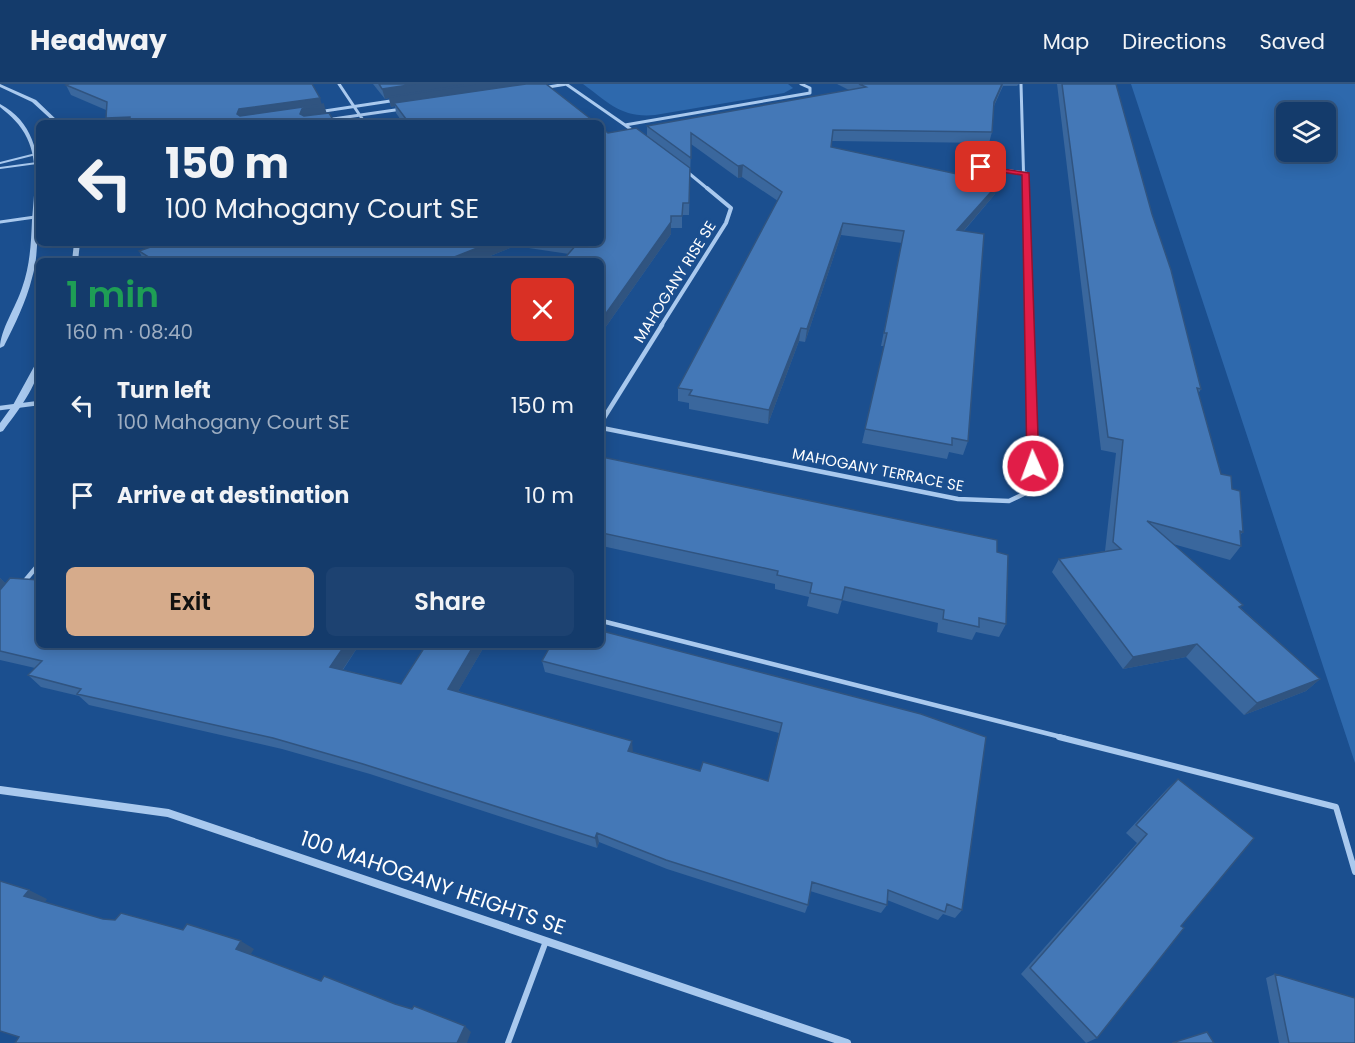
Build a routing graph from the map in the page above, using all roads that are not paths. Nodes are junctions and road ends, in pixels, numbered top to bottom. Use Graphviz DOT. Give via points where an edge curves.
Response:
graph roads {
  1 [pos="339,84"];
  2 [pos="567,84"];
  3 [pos="801,84"];
  4 [pos="1021,84"];
  5 [pos="0,85"];
  6 [pos="532,89"];
  7 [pos="399,100"];
  8 [pos="0,105"];
  9 [pos="354,107"];
  10 [pos="406,108"];
  11 [pos="310,113"];
  12 [pos="360,115"];
  13 [pos="55,120"];
  14 [pos="325,120"];
  15 [pos="363,120"];
  16 [pos="625,125"];
  17 [pos="642,138"];
  18 [pos="36,152"];
  19 [pos="36,154"];
  20 [pos="0,163"];
  21 [pos="36,163"];
  22 [pos="677,164"];
  23 [pos="981,167"];
  24 [pos="0,168"];
  25 [pos="1026,173"];
  26 [pos="36,199"];
  27 [pos="35,217"];
  28 [pos="0,222"];
  29 [pos="0,346"];
  30 [pos="36,371"];
  31 [pos="36,403"];
  32 [pos="17,406"];
  33 [pos="0,408"];
  34 [pos="604,418"];
  35 [pos="604,428"];
  36 [pos="0,429"];
  37 [pos="36,568"];
  38 [pos="20,587"];
  39 [pos="604,622"];
  40 [pos="0,790"];
  41 [pos="1355,872"];
  42 [pos="546,941"];
  43 [pos="508,1043"];
  44 [pos="847,1043"];
  1 -- 9 [label="street"];
  2 -- 6 [label="street"];
  2 -- 16 [label="street"];
  3 -- 16 [label="street" via="810,88 810,93"];
  4 -- 25 [label="street, MAHOGANY TERRACE SE"];
  5 -- 13 [label="street" via="34,101"];
  7 -- 9 [label="street"];
  8 -- 18 [label="street" via="19,119"];
  9 -- 11 [label="street"];
  9 -- 12 [label="street"];
  10 -- 12 [label="street"];
  12 -- 14 [label="street"];
  12 -- 15 [label="street"];
  16 -- 17 [label="street"];
  19 -- 20 [label="lane"];
  21 -- 24 [label="lane"];
  22 -- 34 [label="street, MAHOGANY RISE SE" via="731,208 726,223"];
  23 -- 25 [label="street"];
  25 -- 35 [label="street, MAHOGANY TERRACE SE" via="1034,489 1009,501 958,499"];
  26 -- 27 [label="street"];
  27 -- 28 [label="lane"];
  27 -- 29 [label="street" via="32,265 23,296"];
  30 -- 32 [label="street"];
  31 -- 32 [label="street"];
  32 -- 33 [label="street"];
  32 -- 36 [label="street"];
  37 -- 38 [label="lane"];
  39 -- 41 [label="lane" via="1336,807"];
  40 -- 42 [label="street, 100 MAHOGANY HEIGHTS SE" via="168,813"];
  42 -- 43 [label="lane"];
  42 -- 44 [label="street, 100 MAHOGANY HEIGHTS SE"];
}
